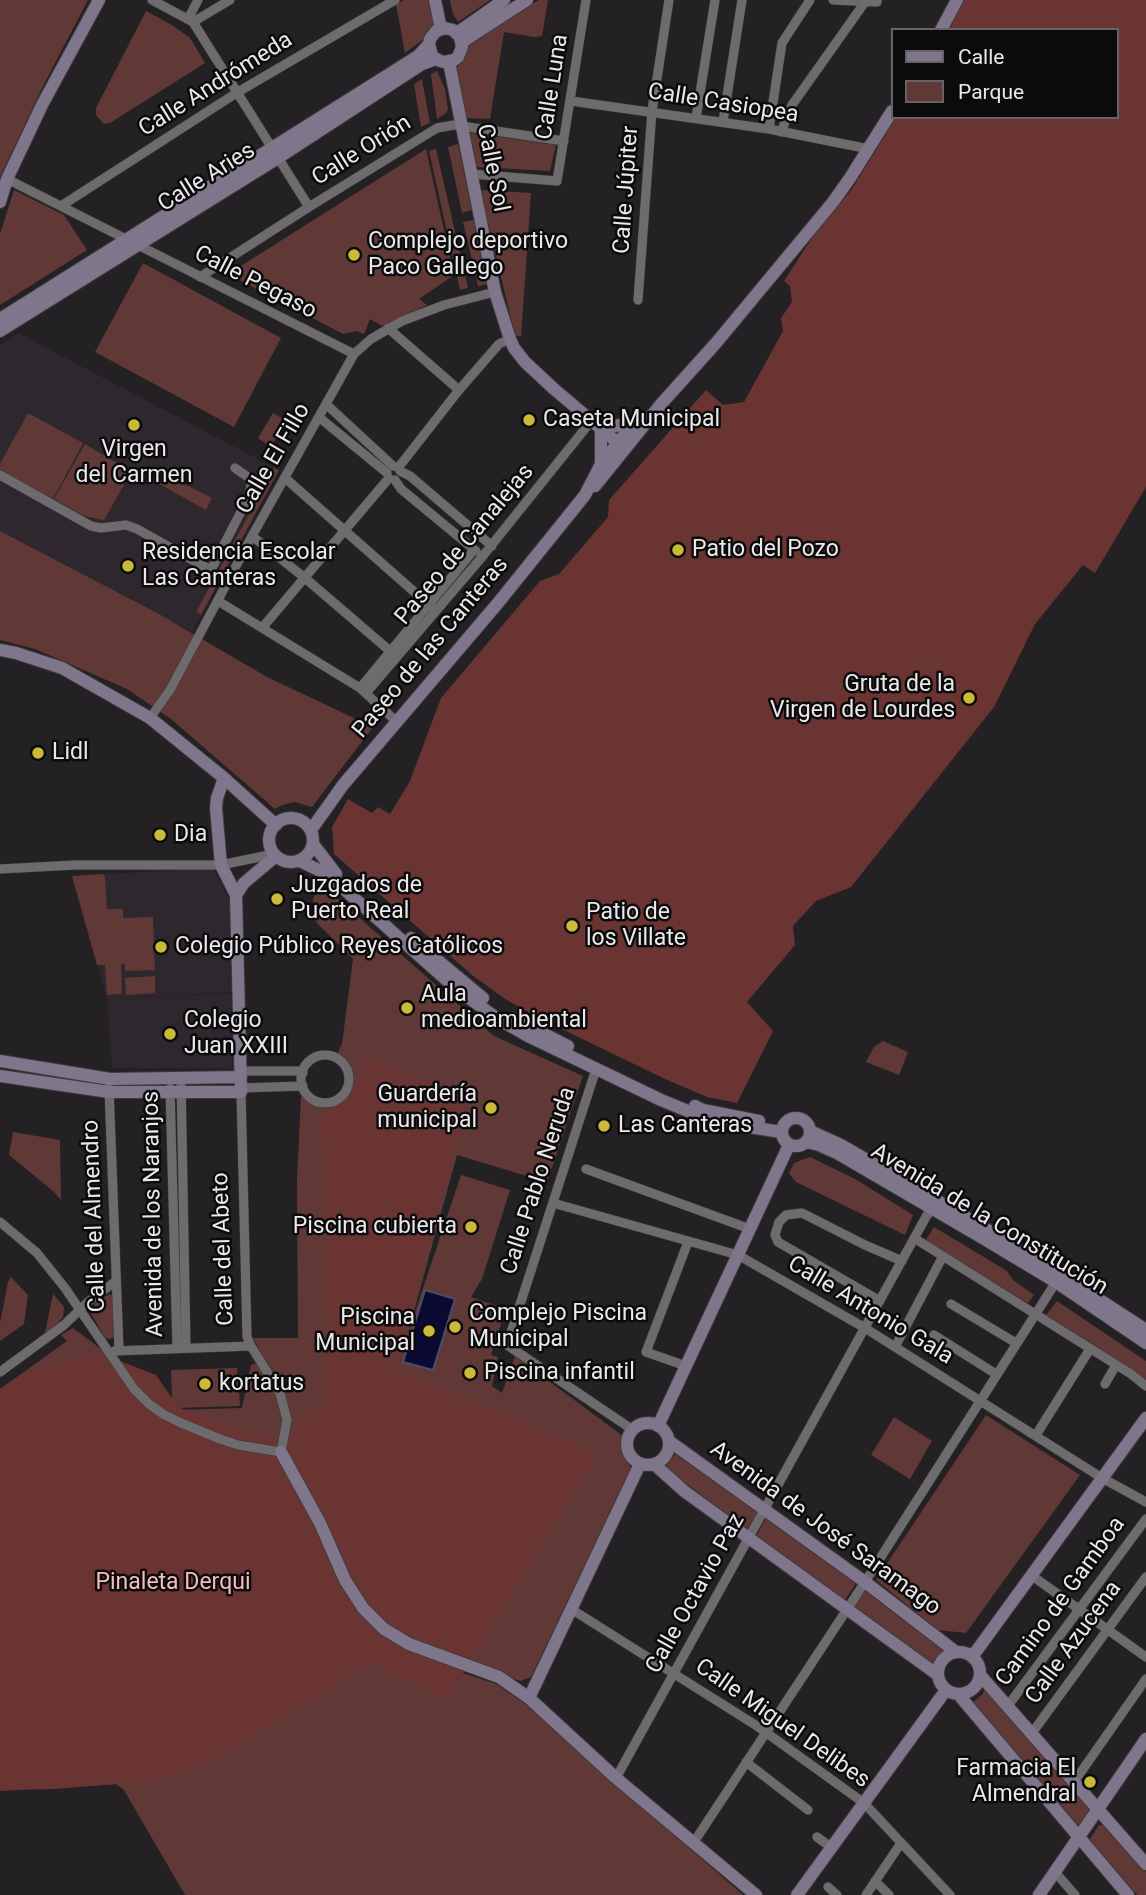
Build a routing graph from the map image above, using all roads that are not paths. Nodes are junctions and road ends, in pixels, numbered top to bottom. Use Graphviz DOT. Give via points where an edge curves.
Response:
graph roads {
  1 [pos="99,0"];
  2 [pos="152,0"];
  3 [pos="198,0"];
  4 [pos="230,0"];
  5 [pos="395,0"];
  6 [pos="435,0"];
  7 [pos="504,0"];
  8 [pos="527,0"];
  9 [pos="586,0"];
  10 [pos="669,0"];
  11 [pos="715,0"];
  12 [pos="742,0"];
  13 [pos="810,0"];
  14 [pos="833,0"];
  15 [pos="957,0"];
  16 [pos="877,1"];
  17 [pos="865,2"];
  18 [pos="190,21"];
  19 [pos="942,28"];
  20 [pos="441,29"];
  21 [pos="459,37"];
  22 [pos="429,44"];
  23 [pos="436,59"];
  24 [pos="449,62"];
  25 [pos="238,92"];
  26 [pos="571,101"];
  27 [pos="652,111"];
  28 [pos="890,114"];
  29 [pos="696,118"];
  30 [pos="723,122"];
  31 [pos="462,126"];
  32 [pos="769,129"];
  33 [pos="781,132"];
  34 [pos="564,141"];
  35 [pos="869,149"];
  36 [pos="275,153"];
  37 [pos="472,174"];
  38 [pos="7,179"];
  39 [pos="0,202"];
  40 [pos="61,206"];
  41 [pos="309,207"];
  42 [pos="133,243"];
  43 [pos="200,277"];
  44 [pos="495,292"];
  45 [pos="638,300"];
  46 [pos="0,319"];
  47 [pos="388,328"];
  48 [pos="0,331"];
  49 [pos="510,339"];
  50 [pos="354,354"];
  51 [pos="459,390"];
  52 [pos="327,405"];
  53 [pos="320,418"];
  54 [pos="597,424"];
  55 [pos="639,425"];
  56 [pos="618,443"];
  57 [pos="235,468"];
  58 [pos="603,469"];
  59 [pos="394,473"];
  60 [pos="0,475"];
  61 [pos="285,478"];
  62 [pos="345,531"];
  63 [pos="252,536"];
  64 [pos="480,537"];
  65 [pos="492,546"];
  66 [pos="472,549"];
  67 [pos="482,557"];
  68 [pos="305,578"];
  69 [pos="218,601"];
  70 [pos="433,607"];
  71 [pos="262,628"];
  72 [pos="0,650"];
  73 [pos="393,654"];
  74 [pos="363,690"];
  75 [pos="150,718"];
  76 [pos="397,722"];
  77 [pos="224,778"];
  78 [pos="276,825"];
  79 [pos="311,830"];
  80 [pos="313,844"];
  81 [pos="275,855"];
  82 [pos="300,861"];
  83 [pos="221,864"];
  84 [pos="0,869"];
  85 [pos="236,895"];
  86 [pos="0,1061"];
  87 [pos="596,1069"];
  88 [pos="303,1073"];
  89 [pos="0,1076"];
  90 [pos="241,1082"];
  91 [pos="176,1085"];
  92 [pos="109,1086"];
  93 [pos="303,1086"];
  94 [pos="783,1128"];
  95 [pos="808,1136"];
  96 [pos="789,1145"];
  97 [pos="586,1169"];
  98 [pos="553,1203"];
  99 [pos="933,1210"];
  100 [pos="0,1222"];
  101 [pos="750,1229"];
  102 [pos="914,1238"];
  103 [pos="688,1242"];
  104 [pos="738,1255"];
  105 [pos="943,1256"];
  106 [pos="902,1261"];
  107 [pos="116,1281"];
  108 [pos="1056,1282"];
  109 [pos="880,1301"];
  110 [pos="951,1304"];
  111 [pos="80,1310"];
  112 [pos="1035,1314"];
  113 [pos="865,1328"];
  114 [pos="1146,1331"];
  115 [pos="934,1335"];
  116 [pos="1016,1343"];
  117 [pos="1146,1343"];
  118 [pos="251,1346"];
  119 [pos="895,1347"];
  120 [pos="181,1348"];
  121 [pos="1090,1349"];
  122 [pos="114,1350"];
  123 [pos="1116,1365"];
  124 [pos="686,1366"];
  125 [pos="0,1372"];
  126 [pos="996,1374"];
  127 [pos="1105,1384"];
  128 [pos="1146,1386"];
  129 [pos="980,1399"];
  130 [pos="1146,1418"];
  131 [pos="658,1426"];
  132 [pos="633,1430"];
  133 [pos="1036,1435"];
  134 [pos="669,1441"];
  135 [pos="281,1452"];
  136 [pos="640,1464"];
  137 [pos="654,1464"];
  138 [pos="1102,1478"];
  139 [pos="1146,1502"];
  140 [pos="765,1509"];
  141 [pos="1146,1519"];
  142 [pos="749,1538"];
  143 [pos="1031,1575"];
  144 [pos="1146,1577"];
  145 [pos="865,1582"];
  146 [pos="571,1609"];
  147 [pos="845,1609"];
  148 [pos="1079,1610"];
  149 [pos="1108,1630"];
  150 [pos="956,1652"];
  151 [pos="972,1657"];
  152 [pos="1146,1657"];
  153 [pos="674,1673"];
  154 [pos="938,1675"];
  155 [pos="980,1675"];
  156 [pos="1146,1679"];
  157 [pos="952,1692"];
  158 [pos="529,1698"];
  159 [pos="1007,1707"];
  160 [pos="765,1733"];
  161 [pos="1032,1733"];
  162 [pos="1146,1740"];
  163 [pos="746,1762"];
  164 [pos="616,1778"];
  165 [pos="1074,1782"];
  166 [pos="864,1804"];
  167 [pos="1098,1809"];
  168 [pos="808,1810"];
  169 [pos="817,1837"];
  170 [pos="1079,1837"];
  171 [pos="694,1842"];
  172 [pos="901,1843"];
  173 [pos="832,1847"];
  174 [pos="1146,1864"];
  175 [pos="1055,1872"];
  176 [pos="875,1881"];
  177 [pos="828,1887"];
  178 [pos="756,1895"];
  179 [pos="797,1895"];
  180 [pos="836,1895"];
  181 [pos="866,1895"];
  182 [pos="889,1895"];
  183 [pos="950,1895"];
  184 [pos="1039,1895"];
  185 [pos="1075,1895"];
  186 [pos="1129,1895"];
  1 -- 38 [label="street"];
  2 -- 18 [label="street"];
  3 -- 18 [label="street"];
  4 -- 18 [label="street"];
  5 -- 25 [label="street, Calle Andrómeda"];
  6 -- 20 [label="street"];
  7 -- 21 [label="street"];
  8 -- 21 [label="street"];
  9 -- 26 [label="street, Calle Luna"];
  10 -- 27 [label="street, Calle Júpiter"];
  11 -- 29 [label="street"];
  12 -- 30 [label="street"];
  13 -- 32 [label="street" via="782,43"];
  14 -- 17 [label="street"];
  15 -- 19 [label="street"];
  16 -- 17 [label="street"];
  17 -- 33 [label="street" via="792,105"];
  18 -- 25 [label="street"];
  20 -- 21 [label="street"];
  20 -- 22 [label="street"];
  21 -- 24 [label="street" via="461,52"];
  22 -- 23 [label="street"];
  22 -- 36 [label="street, Calle Aries"];
  23 -- 24 [label="street"];
  23 -- 36 [label="street, Calle Aries"];
  24 -- 31 [label="street, Calle Sol"];
  25 -- 36 [label="street"];
  25 -- 40 [label="street, Calle Andrómeda"];
  26 -- 27 [label="street, Calle Casiopea"];
  26 -- 34 [label="street, Calle Luna"];
  27 -- 29 [label="street, Calle Casiopea"];
  27 -- 45 [label="street, Calle Júpiter"];
  28 -- 35 [label="street"];
  29 -- 30 [label="street, Calle Casiopea"];
  30 -- 32 [label="street, Calle Casiopea"];
  31 -- 34 [label="street, Calle Orión"];
  31 -- 37 [label="street, Calle Sol"];
  31 -- 41 [label="street, Calle Orión" via="437,128"];
  32 -- 33 [label="street, Calle Casiopea"];
  33 -- 35 [label="street, Calle Casiopea"];
  34 -- 37 [label="street, Calle Luna" via="557,181"];
  35 -- 55 [label="street" via="833,202 716,343"];
  36 -- 41 [label="street"];
  36 -- 42 [label="street, Calle Aries"];
  37 -- 44 [label="street, Calle Sol"];
  38 -- 39 [label="street"];
  38 -- 40 [label="street, Calle Pegaso"];
  40 -- 42 [label="street, Calle Pegaso"];
  41 -- 43 [label="street, Calle Orión"];
  42 -- 43 [label="street, Calle Pegaso"];
  42 -- 46 [label="street, Calle Aries"];
  42 -- 48 [label="street, Calle Aries"];
  43 -- 50 [label="street, Calle Pegaso"];
  44 -- 47 [label="street, Calle El Fillo" via="444,305"];
  44 -- 49 [label="street, Calle Sol"];
  47 -- 50 [label="street, Calle El Fillo"];
  47 -- 51 [label="street"];
  49 -- 51 [label="street" via="499,344"];
  49 -- 54 [label="street, Calle Sol" via="525,362"];
  50 -- 52 [label="street, Calle El Fillo"];
  51 -- 59 [label="street"];
  52 -- 53 [label="street, Calle El Fillo"];
  52 -- 59 [label="street"];
  53 -- 59 [label="street"];
  53 -- 61 [label="street, Calle El Fillo"];
  54 -- 55 [label="street"];
  54 -- 56 [label="street, Calle Sol"];
  54 -- 58 [label="street"];
  54 -- 65 [label="street, Paseo de Canalejas"];
  55 -- 56 [label="street" via="627,440"];
  55 -- 58 [label="street, Paseo de las Canteras"];
  56 -- 58 [label="street" via="617,453"];
  57 -- 60 [label="street" via="252,480 249,496 212,568 126,525 92,526"];
  58 -- 76 [label="street, Paseo de las Canteras" via="594,487"];
  59 -- 62 [label="street"];
  59 -- 64 [label="street" via="410,477"];
  59 -- 66 [label="street" via="401,489"];
  61 -- 62 [label="street"];
  61 -- 63 [label="street, Calle El Fillo"];
  62 -- 68 [label="street"];
  62 -- 70 [label="street"];
  63 -- 68 [label="street"];
  63 -- 69 [label="street, Calle El Fillo"];
  64 -- 65 [label="street"];
  64 -- 66 [label="street"];
  65 -- 67 [label="street, Paseo de Canalejas"];
  66 -- 67 [label="street"];
  66 -- 70 [label="street"];
  67 -- 70 [label="street, Paseo de Canalejas"];
  68 -- 71 [label="street"];
  68 -- 73 [label="street"];
  69 -- 71 [label="street"];
  69 -- 75 [label="street, Calle El Fillo"];
  70 -- 73 [label="street, Paseo de Canalejas"];
  71 -- 74 [label="street"];
  72 -- 75 [label="street" via="62,667"];
  73 -- 74 [label="street, Paseo de Canalejas"];
  74 -- 76 [label="street"];
  75 -- 77 [label="street"];
  76 -- 79 [label="street, Paseo de las Canteras"];
  77 -- 78 [label="street"];
  77 -- 83 [label="street" via="216,808"];
  78 -- 79 [label="street" via="295,818"];
  78 -- 81 [label="street" via="270,839"];
  79 -- 80 [label="street"];
  80 -- 82 [label="street"];
  80 -- 94 [label="street" via="335,873 464,984 517,1021 703,1110"];
  81 -- 82 [label="street" via="288,862"];
  81 -- 83 [label="street"];
  81 -- 85 [label="street"];
  82 -- 87 [label="street" via="327,874 468,998 528,1037"];
  83 -- 84 [label="street"];
  83 -- 85 [label="street"];
  85 -- 90 [label="street, Calle del Abeto"];
  86 -- 92 [label="street"];
  87 -- 94 [label="street" via="712,1121"];
  87 -- 98 [label="street, Calle Pablo Neruda"];
  88 -- 90 [label="street"];
  88 -- 93 [label="street"];
  88 -- 93 [label="street" via="313,1059 329,1056 344,1064 349,1080 342,1096 328,1102 312,1099"];
  89 -- 92 [label="street"];
  90 -- 91 [label="street"];
  90 -- 93 [label="street"];
  90 -- 118 [label="street, Calle del Abeto" via="247,1336"];
  91 -- 92 [label="street"];
  91 -- 120 [label="street, Avenida de los Naranjos"];
  92 -- 107 [label="street, Calle del Almendro"];
  94 -- 95 [label="street" via="790,1119 799,1118 806,1123"];
  94 -- 96 [label="street"];
  95 -- 96 [label="street" via="798,1146"];
  95 -- 99 [label="street, Avenida de la Constitución"];
  95 -- 114 [label="street, Avenida de la Constitución" via="841,1145 986,1229"];
  96 -- 101 [label="street"];
  97 -- 101 [label="street"];
  98 -- 103 [label="street, Calle Antonio Gala"];
  98 -- 132 [label="street, Calle Pablo Neruda" via="507,1345"];
  99 -- 102 [label="street, Calle Octavio Paz"];
  99 -- 108 [label="street, Avenida de la Constitución"];
  100 -- 111 [label="street" via="37,1253"];
  101 -- 104 [label="street"];
  102 -- 105 [label="street"];
  102 -- 106 [label="street, Calle Octavio Paz"];
  103 -- 104 [label="street, Calle Antonio Gala"];
  103 -- 124 [label="street" via="646,1352"];
  104 -- 113 [label="street, Calle Antonio Gala"];
  104 -- 124 [label="street"];
  105 -- 112 [label="street"];
  105 -- 119 [label="street"];
  106 -- 109 [label="street, Calle Octavio Paz"];
  106 -- 109 [label="street" via="802,1213 786,1215 779,1222 775,1235 779,1242"];
  107 -- 111 [label="street"];
  107 -- 122 [label="street, Calle del Almendro"];
  108 -- 112 [label="street"];
  108 -- 117 [label="street, Avenida de la Constitución"];
  109 -- 113 [label="street, Calle Octavio Paz"];
  110 -- 116 [label="street"];
  111 -- 122 [label="street"];
  111 -- 125 [label="street"];
  112 -- 116 [label="street"];
  112 -- 121 [label="street"];
  113 -- 119 [label="street, Calle Antonio Gala"];
  113 -- 140 [label="street, Calle Octavio Paz"];
  115 -- 126 [label="street"];
  116 -- 126 [label="street"];
  118 -- 120 [label="street"];
  118 -- 135 [label="street, Calle del Abeto" via="280,1393 287,1420"];
  119 -- 129 [label="street, Calle Antonio Gala"];
  120 -- 122 [label="street"];
  121 -- 123 [label="street"];
  121 -- 133 [label="street"];
  122 -- 135 [label="street" via="134,1389 163,1414 220,1439"];
  123 -- 127 [label="street"];
  123 -- 128 [label="street"];
  124 -- 131 [label="street"];
  126 -- 129 [label="street"];
  129 -- 133 [label="street, Calle Antonio Gala"];
  129 -- 145 [label="street"];
  130 -- 138 [label="street"];
  131 -- 132 [label="street" via="644,1424"];
  131 -- 134 [label="street"];
  132 -- 136 [label="street" via="628,1449"];
  133 -- 138 [label="street, Calle Antonio Gala"];
  134 -- 137 [label="street" via="667,1453"];
  134 -- 140 [label="street, Avenida de José Saramago"];
  135 -- 158 [label="street" via="345,1580 384,1629 409,1644 499,1677"];
  136 -- 137 [label="street"];
  136 -- 146 [label="street"];
  137 -- 142 [label="street"];
  138 -- 139 [label="street, Calle Antonio Gala"];
  138 -- 143 [label="street"];
  140 -- 142 [label="street, Calle Octavio Paz"];
  140 -- 145 [label="street, Avenida de José Saramago"];
  141 -- 148 [label="street, Camino de Gamboa"];
  142 -- 147 [label="street"];
  142 -- 153 [label="street, Calle Octavio Paz"];
  143 -- 148 [label="street"];
  143 -- 151 [label="street"];
  144 -- 149 [label="street, Calle Azucena"];
  145 -- 147 [label="street"];
  145 -- 150 [label="street, Avenida de José Saramago"];
  146 -- 153 [label="street, Calle Miguel Delibes"];
  146 -- 158 [label="street"];
  147 -- 154 [label="street"];
  147 -- 160 [label="street"];
  148 -- 149 [label="street"];
  148 -- 159 [label="street, Camino de Gamboa"];
  149 -- 152 [label="street"];
  149 -- 161 [label="street, Calle Azucena"];
  150 -- 151 [label="street"];
  150 -- 154 [label="street" via="944,1657"];
  151 -- 155 [label="street"];
  153 -- 160 [label="street, Calle Miguel Delibes"];
  153 -- 164 [label="street, Calle Octavio Paz"];
  154 -- 157 [label="street"];
  155 -- 157 [label="street" via="970,1691"];
  155 -- 159 [label="street"];
  156 -- 165 [label="street"];
  157 -- 166 [label="street"];
  157 -- 170 [label="street"];
  158 -- 164 [label="street"];
  159 -- 161 [label="street"];
  160 -- 163 [label="street"];
  160 -- 166 [label="street, Calle Miguel Delibes"];
  161 -- 165 [label="street"];
  162 -- 167 [label="street"];
  163 -- 168 [label="street"];
  163 -- 171 [label="street"];
  164 -- 171 [label="street"];
  165 -- 167 [label="street"];
  166 -- 172 [label="street, Calle Miguel Delibes"];
  166 -- 173 [label="street"];
  167 -- 170 [label="street"];
  167 -- 174 [label="street"];
  169 -- 173 [label="street"];
  170 -- 175 [label="street"];
  170 -- 186 [label="street"];
  171 -- 178 [label="street"];
  172 -- 176 [label="street"];
  172 -- 183 [label="street, Calle Miguel Delibes"];
  173 -- 179 [label="street"];
  175 -- 184 [label="street"];
  175 -- 185 [label="street"];
  176 -- 181 [label="street"];
  176 -- 182 [label="street"];
  177 -- 180 [label="street"];
}
